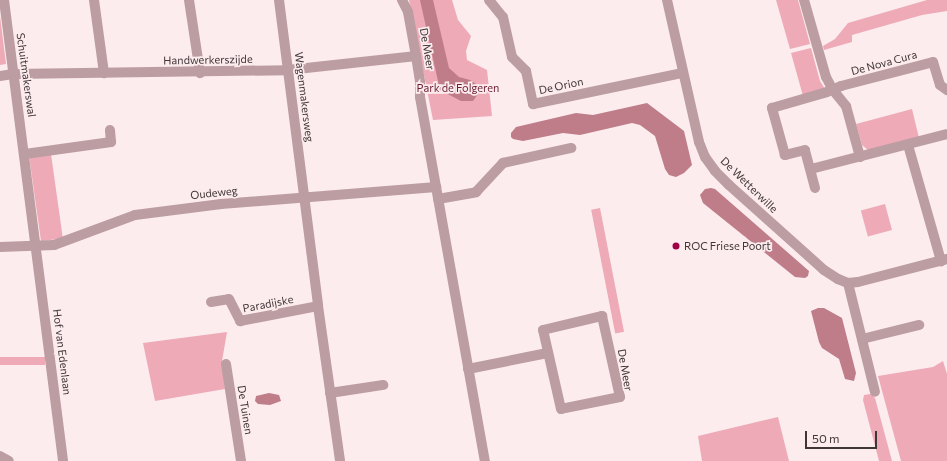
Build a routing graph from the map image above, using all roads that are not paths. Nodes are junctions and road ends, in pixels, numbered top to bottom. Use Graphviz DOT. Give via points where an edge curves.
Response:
graph roads {
  1 [pos="4,0"];
  2 [pos="94,0"];
  3 [pos="189,0"];
  4 [pos="279,0"];
  5 [pos="402,0"];
  6 [pos="489,0"];
  7 [pos="667,0"];
  8 [pos="804,0"];
  9 [pos="416,56"];
  10 [pos="288,70"];
  11 [pos="104,73"];
  12 [pos="200,73"];
  13 [pos="683,73"];
  14 [pos="14,74"];
  15 [pos="0,76"];
  16 [pos="833,90"];
  17 [pos="947,90"];
  18 [pos="110,130"];
  19 [pos="947,134"];
  20 [pos="908,145"];
  21 [pos="571,148"];
  22 [pos="25,154"];
  23 [pos="860,157"];
  24 [pos="811,169"];
  25 [pos="436,187"];
  26 [pos="815,188"];
  27 [pos="305,197"];
  28 [pos="438,199"];
  29 [pos="36,246"];
  30 [pos="0,247"];
  31 [pos="944,260"];
  32 [pos="848,283"];
  33 [pos="211,302"];
  34 [pos="318,306"];
  35 [pos="919,325"];
  36 [pos="862,339"];
  37 [pos="547,353"];
  38 [pos="226,364"];
  39 [pos="468,369"];
  40 [pos="383,385"];
  41 [pos="875,392"];
  42 [pos="330,393"];
  43 [pos="0,456"];
  44 [pos="9,461"];
  45 [pos="63,461"];
  46 [pos="241,461"];
  47 [pos="340,461"];
  48 [pos="485,461"];
  1 -- 14 [label="street, Schuitmakerswal"];
  2 -- 11 [label="street"];
  3 -- 12 [label="street"];
  4 -- 10 [label="street, Wagenmakersweg"];
  5 -- 9 [label="street, De Meer" via="408,12"];
  6 -- 13 [label="street, De Orion" via="503,17 512,57 526,71 533,104"];
  7 -- 13 [label="street, De Wetterwille"];
  8 -- 16 [label="street" via="826,76"];
  9 -- 10 [label="street, Handwerkerszijde"];
  9 -- 25 [label="street, De Meer" via="420,96"];
  10 -- 12 [label="street, Handwerkerszijde"];
  10 -- 27 [label="street, Wagenmakersweg"];
  11 -- 12 [label="street, Handwerkerszijde"];
  11 -- 14 [label="street, Handwerkerszijde"];
  13 -- 32 [label="street, De Wetterwille" via="699,142 715,171 824,270"];
  14 -- 15 [label="street, Handwerkerszijde"];
  14 -- 22 [label="street, Schuitmakerswal"];
  16 -- 17 [label="street, De Nova Cura" via="933,62 940,85"];
  16 -- 23 [label="street" via="846,106"];
  16 -- 24 [label="street, De Nova Cura" via="772,108 785,155 805,150"];
  18 -- 22 [label="street" via="111,142"];
  19 -- 20 [label="street"];
  20 -- 23 [label="street"];
  20 -- 31 [label="street"];
  21 -- 28 [label="street" via="503,163 476,192"];
  22 -- 29 [label="street, Schuitmakerswal"];
  23 -- 24 [label="street"];
  24 -- 26 [label="street, De Nova Cura"];
  25 -- 27 [label="street, Oudeweg"];
  25 -- 28 [label="street, De Meer"];
  27 -- 29 [label="street, Oudeweg" via="135,215 54,245"];
  27 -- 34 [label="street"];
  28 -- 39 [label="street, De Meer"];
  29 -- 30 [label="street, Oudeweg"];
  29 -- 45 [label="street, Hof van Edenlaan"];
  31 -- 32 [label="street" via="874,279"];
  32 -- 36 [label="street"];
  33 -- 34 [label="street, Paradijske" via="229,299 240,322"];
  34 -- 42 [label="street"];
  35 -- 36 [label="street"];
  36 -- 41 [label="street"];
  37 -- 37 [label="street, De Meer" via="543,330 602,316 620,397 561,409"];
  37 -- 39 [label="street"];
  38 -- 46 [label="street, De Tuinen"];
  39 -- 48 [label="street, De Meer"];
  40 -- 42 [label="street"];
  42 -- 47 [label="street"];
  43 -- 44 [label="street"];
}
